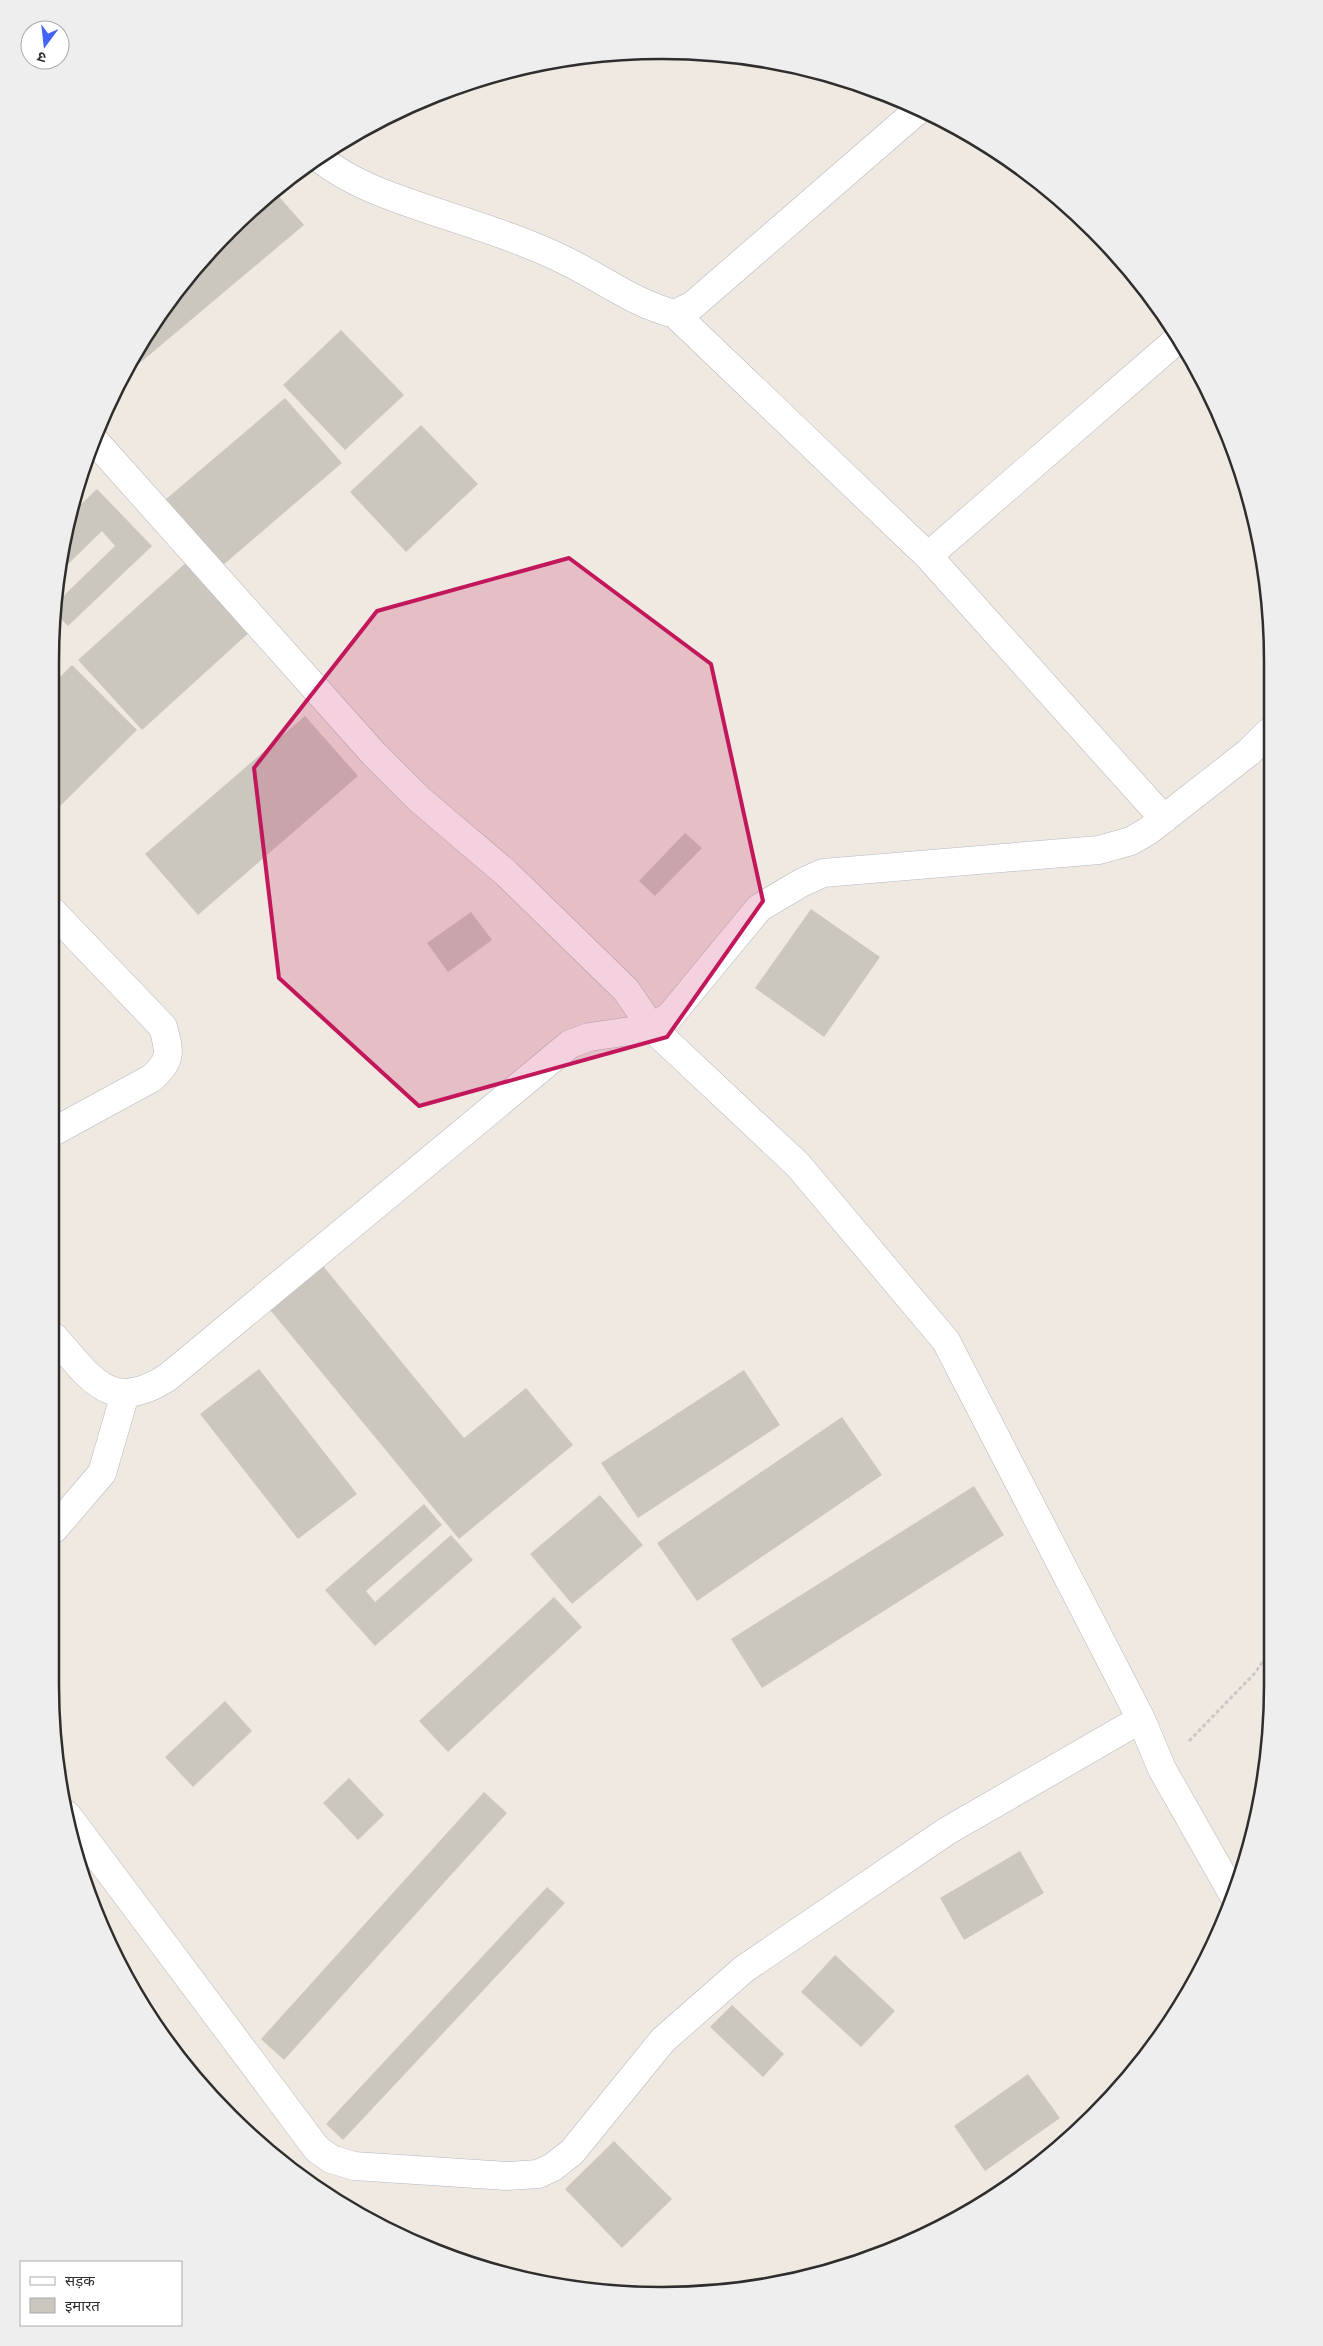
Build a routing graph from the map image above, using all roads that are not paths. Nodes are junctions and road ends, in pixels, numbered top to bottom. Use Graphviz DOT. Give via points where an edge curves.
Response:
graph roads {
  1 [pos="913,114"];
  2 [pos="324,162"];
  3 [pos="675,314"];
  4 [pos="1173,343"];
  5 [pos="99,446"];
  6 [pos="928,556"];
  7 [pos="1264,737"];
  8 [pos="1164,819"];
  9 [pos="59,918"];
  10 [pos="652,1028"];
  11 [pos="59,1129"];
  12 [pos="59,1342"];
  13 [pos="126,1394"];
  14 [pos="59,1523"];
  15 [pos="1141,1719"];
  16 [pos="76,1827"];
  17 [pos="1229,1887"];
  1 -- 3 [label="street" via="693,305"];
  2 -- 3 [label="street" via="370,190 566,260 651,308"];
  3 -- 6 [label="street"];
  4 -- 6 [label="street"];
  5 -- 10 [label="street" via="374,754 419,799 506,873 619,983"];
  6 -- 8 [label="street"];
  7 -- 8 [label="street"];
  8 -- 10 [label="street" via="1131,841 1099,850 823,873 759,908 678,1008"];
  9 -- 11 [label="street" via="163,1027 169,1049 165,1066 152,1078"];
  10 -- 13 [label="street" via="588,1037 570,1044 168,1377 149,1389"];
  10 -- 15 [label="street" via="798,1165 946,1341"];
  12 -- 13 [label="street" via="102,1387"];
  13 -- 14 [label="street" via="102,1473"];
  15 -- 16 [label="street" via="946,1831 744,1968 663,2040 572,2152 538,2174 507,2176 354,2166 331,2160 317,2149"];
  15 -- 17 [label="street" via="1162,1769"];
}
